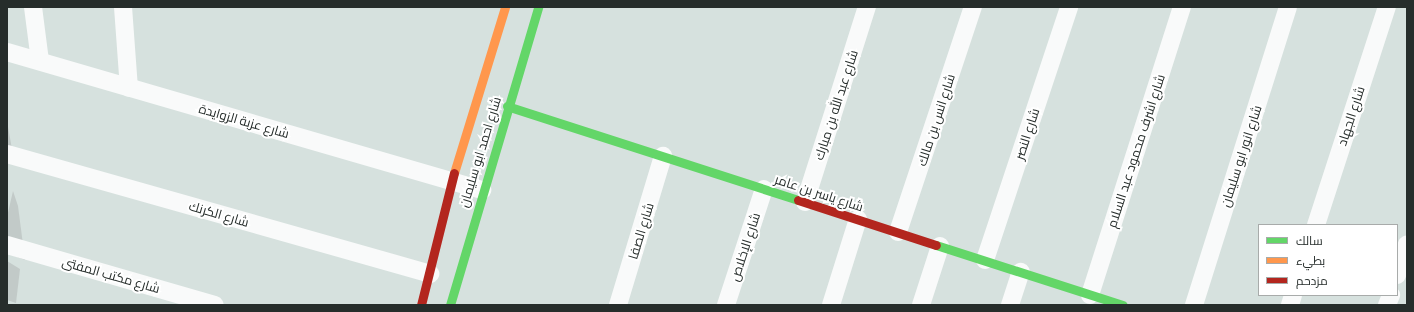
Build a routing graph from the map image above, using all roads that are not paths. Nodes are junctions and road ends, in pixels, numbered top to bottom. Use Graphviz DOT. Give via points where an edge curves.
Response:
graph roads {
  1 [pos="33,7"];
  2 [pos="123,7"];
  3 [pos="505,7"];
  4 [pos="538,7"];
  5 [pos="867,7"];
  6 [pos="973,7"];
  7 [pos="1069,7"];
  8 [pos="1182,7"];
  9 [pos="1288,7"];
  10 [pos="1387,7"];
  11 [pos="7,52"];
  12 [pos="40,61"];
  13 [pos="129,88"];
  14 [pos="507,106"];
  15 [pos="7,154"];
  16 [pos="663,156"];
  17 [pos="452,181"];
  18 [pos="764,189"];
  19 [pos="482,190"];
  20 [pos="805,202"];
  21 [pos="858,219"];
  22 [pos="1316,224"];
  23 [pos="898,232"];
  24 [pos="7,245"];
  25 [pos="1407,245"];
  26 [pos="940,246"];
  27 [pos="985,260"];
  28 [pos="1021,272"];
  29 [pos="1398,272"];
  30 [pos="430,274"];
  31 [pos="1096,299"];
  32 [pos="216,305"];
  33 [pos="421,305"];
  34 [pos="450,305"];
  35 [pos="618,305"];
  36 [pos="726,305"];
  37 [pos="831,305"];
  38 [pos="920,305"];
  39 [pos="1010,305"];
  40 [pos="1123,305"];
  41 [pos="1194,305"];
  1 -- 12 [label="street"];
  2 -- 13 [label="street"];
  3 -- 17 [label="street, شارع احمد ابو سليمان" via="496,50"];
  4 -- 14 [label="street, شارع احمد ابو سليمان" via="518,57"];
  5 -- 20 [label="street, شارع عبد الله بن مبارك"];
  6 -- 23 [label="street, شارع انس بن مالك"];
  7 -- 27 [label="street, شارع النصر"];
  8 -- 31 [label="street, شارع اشرف محمود عبد السلام"];
  9 -- 41 [label="street, شارع انور ابو سليمان"];
  10 -- 22 [label="street, شارع الجهاد"];
  11 -- 12 [label="street, شارع عزبة الزوايدة"];
  12 -- 13 [label="street, شارع عزبة الزوايدة"];
  13 -- 17 [label="street, شارع عزبة الزوايدة"];
  14 -- 16 [label="street, شارع ياسر بن عامر"];
  14 -- 19 [label="street, شارع احمد ابو سليمان"];
  15 -- 30 [label="street, شارع الكرنك"];
  16 -- 18 [label="street, شارع ياسر بن عامر"];
  16 -- 35 [label="street, شارع الصفا"];
  17 -- 19 [label="street, شارع عزبة الزوايدة"];
  17 -- 30 [label="street, شارع احمد ابو سليمان"];
  18 -- 20 [label="street, شارع ياسر بن عامر"];
  18 -- 36 [label="street, شارع الإخلاص"];
  19 -- 34 [label="street, شارع احمد ابو سليمان"];
  20 -- 21 [label="street, شارع ياسر بن عامر"];
  21 -- 23 [label="street, شارع ياسر بن عامر"];
  21 -- 37 [label="street"];
  23 -- 26 [label="street, شارع ياسر بن عامر"];
  24 -- 32 [label="street, شارع مكتب المفتى"];
  25 -- 29 [label="street"];
  26 -- 27 [label="street, شارع ياسر بن عامر"];
  26 -- 38 [label="street"];
  27 -- 28 [label="street, شارع ياسر بن عامر"];
  28 -- 31 [label="street, شارع ياسر بن عامر"];
  28 -- 39 [label="street"];
  30 -- 33 [label="street, شارع احمد ابو سليمان"];
  31 -- 40 [label="street, شارع ياسر بن عامر"];
}
